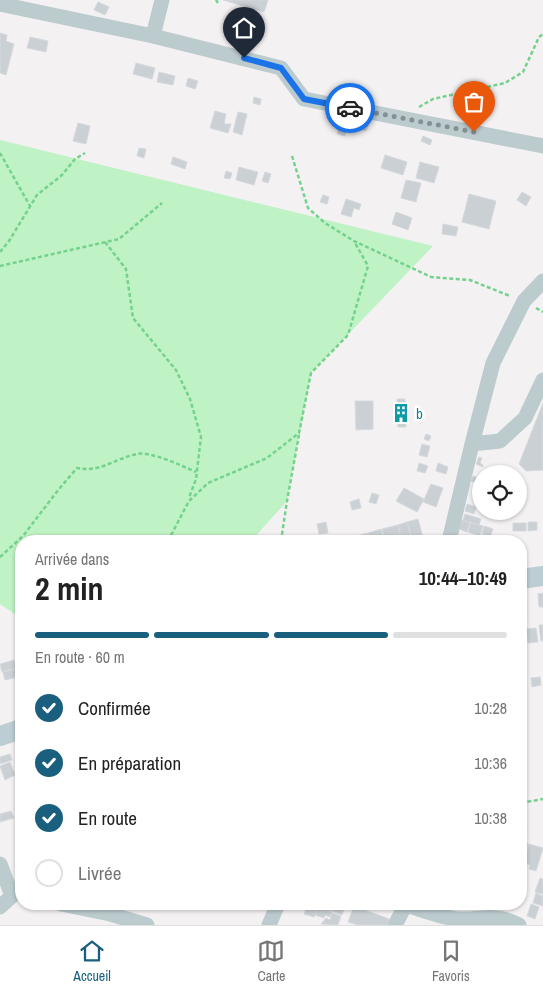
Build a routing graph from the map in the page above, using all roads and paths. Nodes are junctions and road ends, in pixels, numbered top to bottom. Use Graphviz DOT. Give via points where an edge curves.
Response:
graph roads {
  1 [pos="162,0"];
  2 [pos="0,4"];
  3 [pos="543,34"];
  4 [pos="153,36"];
  5 [pos="405,119"];
  6 [pos="543,146"];
  7 [pos="0,153"];
  8 [pos="85,153"];
  9 [pos="292,156"];
  10 [pos="162,203"];
  11 [pos="30,206"];
  12 [pos="354,241"];
  13 [pos="105,242"];
  14 [pos="0,252"];
  15 [pos="0,266"];
  16 [pos="543,281"];
  17 [pos="524,301"];
  18 [pos="543,312"];
  19 [pos="543,380"];
  20 [pos="299,434"];
  21 [pos="472,444"];
  22 [pos="196,472"];
  23 [pos="189,501"];
  24 [pos="24,535"];
  25 [pos="171,535"];
  26 [pos="282,535"];
  27 [pos="450,535"];
  28 [pos="15,543"];
  29 [pos="0,557"];
  30 [pos="543,576"];
  31 [pos="527,578"];
  32 [pos="15,731"];
  33 [pos="0,736"];
  34 [pos="543,799"];
  35 [pos="527,803"];
  36 [pos="0,864"];
  37 [pos="11,895"];
  38 [pos="0,907"];
  39 [pos="90,910"];
  40 [pos="275,910"];
  41 [pos="403,910"];
  42 [pos="426,910"];
  43 [pos="147,925"];
  44 [pos="269,925"];
  45 [pos="395,925"];
  46 [pos="519,925"];
  1 -- 4 [label="street"];
  2 -- 4 [label="street"];
  3 -- 5 [label="path" via="523,72 505,83 433,99 411,111"];
  4 -- 5 [label="street" via="281,68 304,99"];
  5 -- 6 [label="street"];
  7 -- 11 [label="path"];
  8 -- 11 [label="path" via="37,195"];
  9 -- 12 [label="path" via="308,208"];
  10 -- 13 [label="path" via="119,238"];
  11 -- 14 [label="path"];
  12 -- 17 [label="path" via="431,277 470,280"];
  12 -- 20 [label="path" via="368,266 348,335 310,374"];
  13 -- 15 [label="path"];
  13 -- 22 [label="path" via="126,270 133,318 176,370 190,399 201,437"];
  16 -- 17 [label="street"];
  17 -- 18 [label="path"];
  17 -- 21 [label="street" via="493,363"];
  19 -- 21 [label="street" via="525,418 500,441"];
  20 -- 23 [label="path" via="267,458 208,483"];
  20 -- 26 [label="path"];
  21 -- 27 [label="street"];
  22 -- 23 [label="path"];
  22 -- 24 [label="path" via="164,458 138,453 87,470 77,468"];
  23 -- 25 [label="path"];
  28 -- 29 [label="path"];
  30 -- 31 [label="street"];
  32 -- 33 [label="street"];
  34 -- 35 [label="path"];
  36 -- 37 [label="street"];
  37 -- 38 [label="street"];
  39 -- 43 [label="street"];
  40 -- 44 [label="street"];
  41 -- 45 [label="street"];
  42 -- 46 [label="street" via="462,919 500,918"];
}
